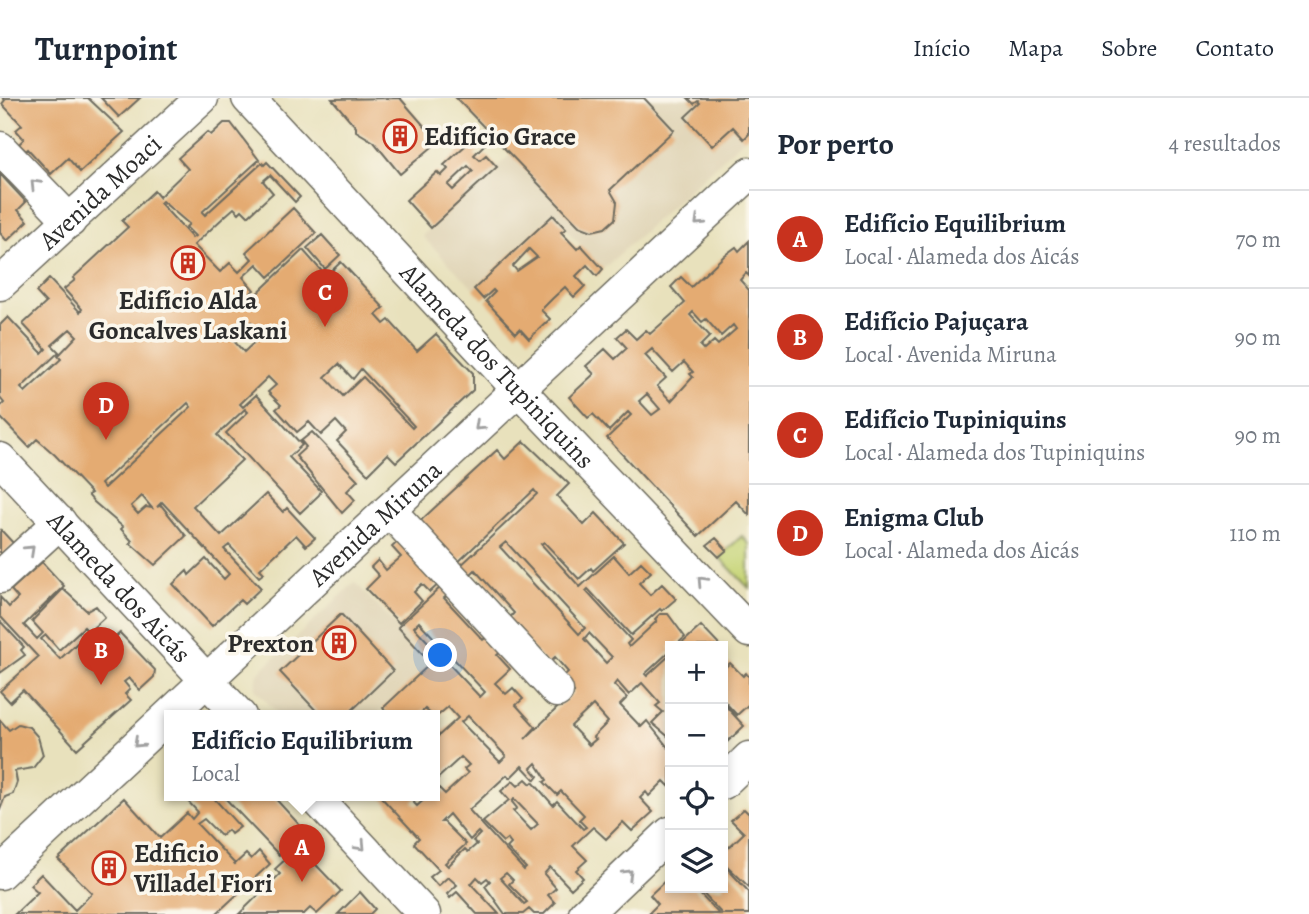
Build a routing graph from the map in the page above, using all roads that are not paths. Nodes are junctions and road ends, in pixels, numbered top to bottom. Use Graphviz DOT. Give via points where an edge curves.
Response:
graph roads {
  1 [pos="202,98"];
  2 [pos="248,98"];
  3 [pos="0,148"];
  4 [pos="749,174"];
  5 [pos="70,221"];
  6 [pos="0,285"];
  7 [pos="519,390"];
  8 [pos="0,459"];
  9 [pos="389,510"];
  10 [pos="60,522"];
  11 [pos="0,577"];
  12 [pos="749,631"];
  13 [pos="206,680"];
  14 [pos="557,691"];
  15 [pos="174,710"];
  16 [pos="234,710"];
  17 [pos="164,719"];
  18 [pos="749,758"];
  19 [pos="728,778"];
  20 [pos="319,801"];
  21 [pos="665,838"];
  22 [pos="0,873"];
  23 [pos="424,914"];
  24 [pos="585,914"];
  1 -- 5 [label="street, Avenida Moaci"];
  2 -- 7 [label="street, Alameda dos Tupiniquins"];
  5 -- 3 [label="street, one-way"];
  4 -- 7 [label="street, Avenida Miruna, one-way"];
  5 -- 6 [label="street, Avenida Moaci"];
  7 -- 9 [label="street, Avenida Miruna, one-way"];
  12 -- 7 [label="street, Alameda dos Tupiniquins, one-way"];
  8 -- 10 [label="street, Alameda dos Aicás"];
  9 -- 13 [label="street, Avenida Miruna"];
  9 -- 14 [label="street"];
  11 -- 10 [label="street, one-way"];
  10 -- 13 [label="street, Alameda dos Aicás"];
  13 -- 15 [label="street, Avenida Miruna, one-way"];
  13 -- 16 [label="street, Alameda dos Aicás"];
  17 -- 22 [label="street, Avenida Miruna, one-way"];
  18 -- 19 [label="street"];
  20 -- 23 [label="street, one-way"];
  24 -- 21 [label="street, one-way"];
}
